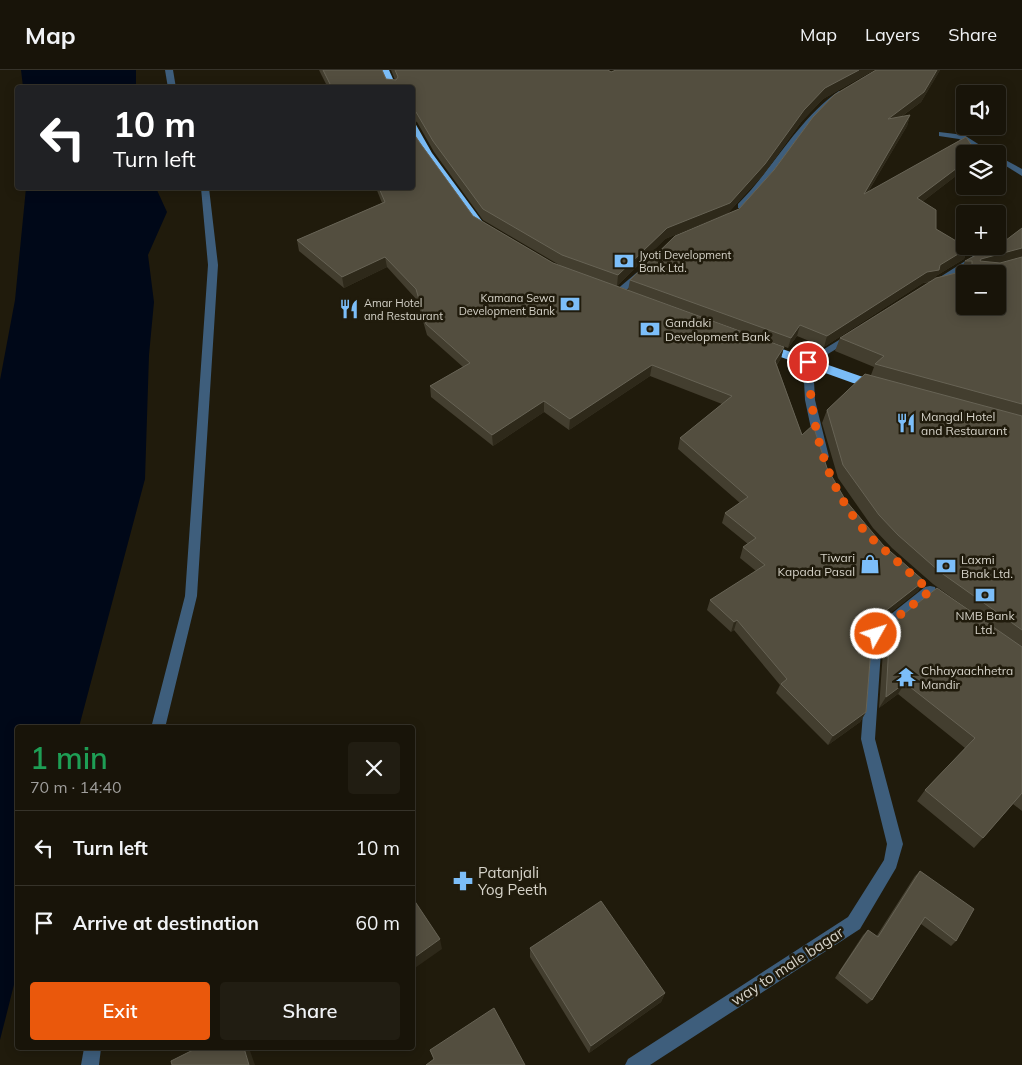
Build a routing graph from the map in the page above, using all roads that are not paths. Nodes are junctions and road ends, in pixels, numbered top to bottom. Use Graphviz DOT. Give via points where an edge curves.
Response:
graph roads {
  1 [pos="169,70"];
  2 [pos="385,70"];
  3 [pos="172,85"];
  4 [pos="392,85"];
  5 [pos="851,88"];
  6 [pos="415,131"];
  7 [pos="942,134"];
  8 [pos="976,145"];
  9 [pos="1006,163"];
  10 [pos="1022,173"];
  11 [pos="205,190"];
  12 [pos="737,211"];
  13 [pos="494,233"];
  14 [pos="982,255"];
  15 [pos="650,262"];
  16 [pos="966,265"];
  17 [pos="956,271"];
  18 [pos="956,280"];
  19 [pos="618,293"];
  20 [pos="864,327"];
  21 [pos="754,342"];
  22 [pos="808,362"];
  23 [pos="886,387"];
  24 [pos="828,472"];
  25 [pos="930,590"];
  26 [pos="159,725"];
  27 [pos="93,1050"];
  28 [pos="90,1065"];
  29 [pos="634,1065"];
  1 -- 3 [label="street"];
  2 -- 4 [label="highway"];
  5 -- 12 [label="street" via="827,102 806,124 767,178"];
  6 -- 13 [label="highway" via="427,153 478,223"];
  7 -- 8 [label="street" via="961,136"];
  9 -- 10 [label="street"];
  11 -- 26 [label="street" via="214,265 191,596"];
  14 -- 16 [label="street"];
  15 -- 19 [label="street"];
  17 -- 18 [label="street" via="928,288"];
  20 -- 22 [label="street"];
  21 -- 22 [label="highway"];
  22 -- 23 [label="highway"];
  22 -- 24 [label="street" via="810,400"];
  25 -- 29 [label="street, way to male bagar" via="876,634 868,739 895,844 891,864 854,923"];
  27 -- 28 [label="street"];
}
